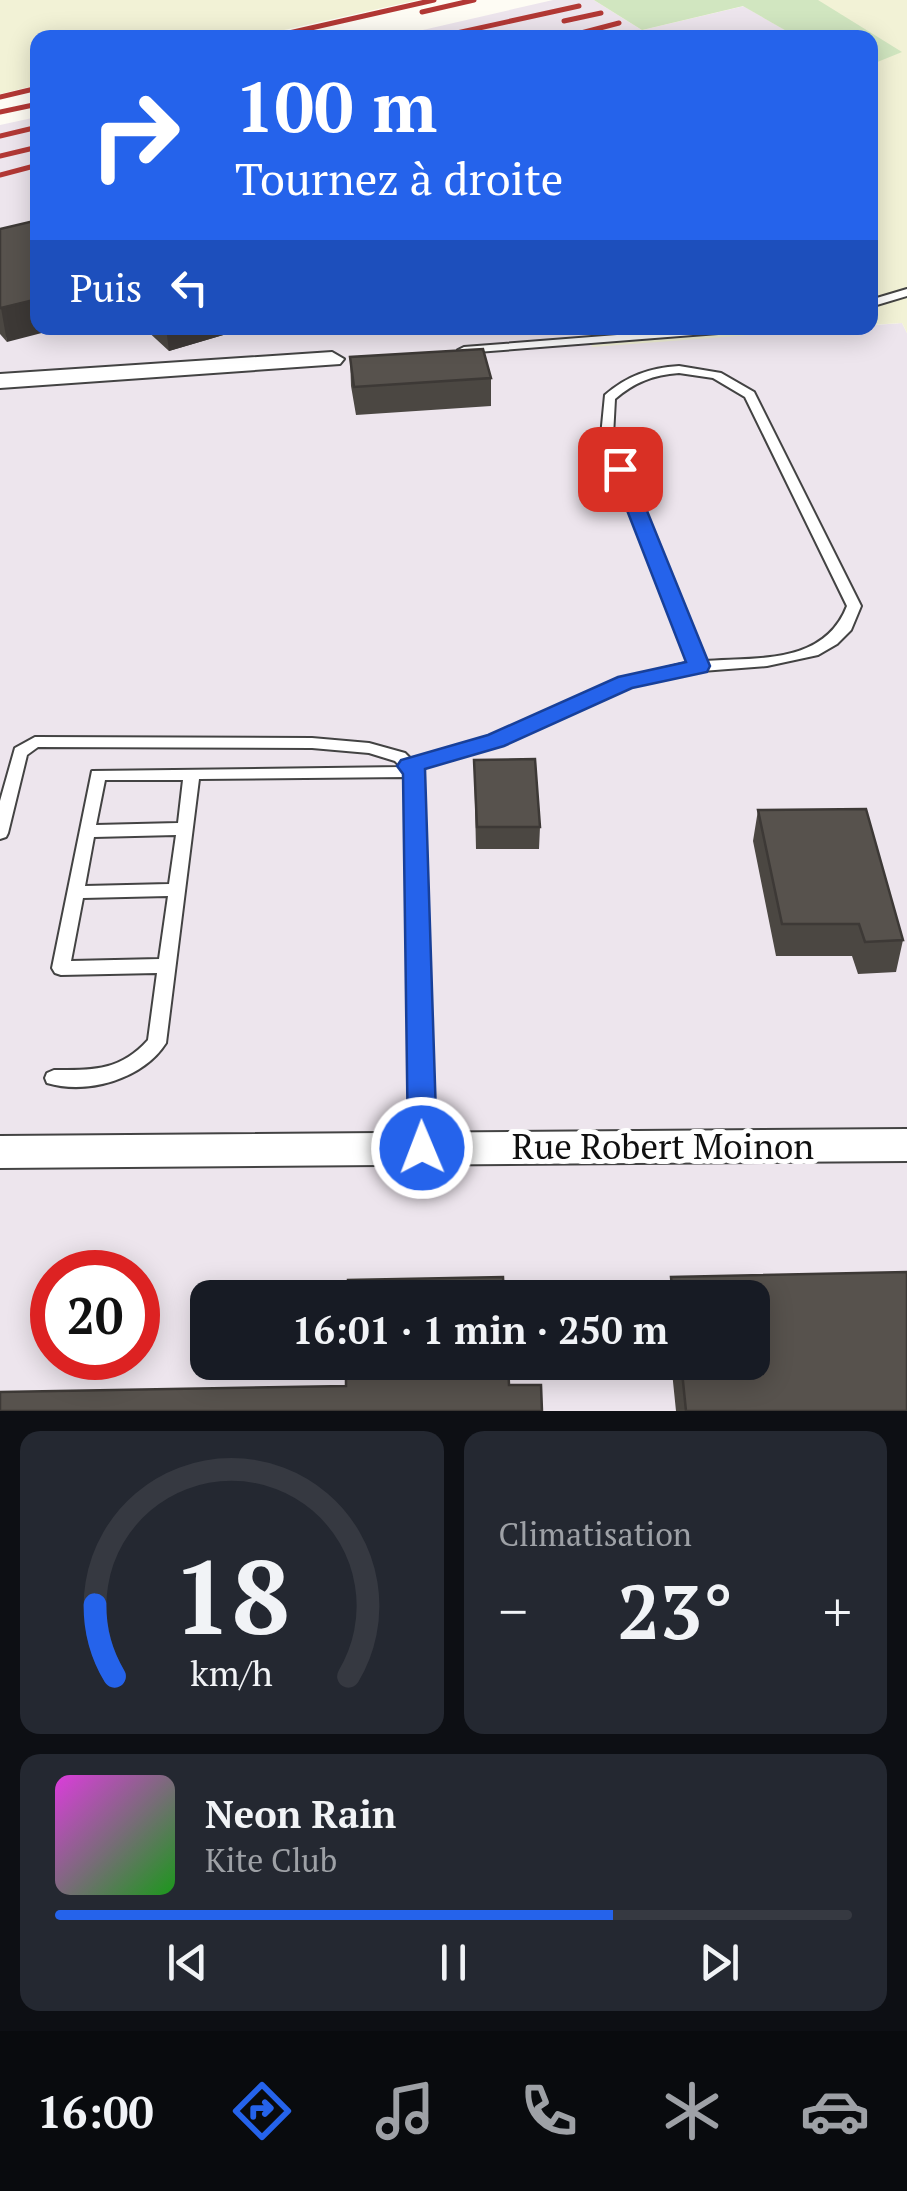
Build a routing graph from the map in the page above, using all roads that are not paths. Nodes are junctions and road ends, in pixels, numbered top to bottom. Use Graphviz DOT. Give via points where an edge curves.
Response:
graph roads {
  1 [pos="907,292"];
  2 [pos="878,301"];
  3 [pos="657,335"];
  4 [pos="447,352"];
  5 [pos="342,358"];
  6 [pos="0,381"];
  7 [pos="699,666"];
  8 [pos="412,769"];
  9 [pos="192,774"];
  10 [pos="184,828"];
  11 [pos="86,831"];
  12 [pos="0,833"];
  13 [pos="177,890"];
  14 [pos="75,892"];
  15 [pos="167,966"];
  16 [pos="54,1078"];
  17 [pos="907,1145"];
  18 [pos="422,1148"];
  19 [pos="0,1152"];
  1 -- 2 [label="lane"];
  3 -- 4 [label="lane"];
  5 -- 6 [label="street"];
  7 -- 7 [label="lane" via="818,651 851,622 854,606 750,395 710,374 653,371 632,377 610,398 607,436"];
  7 -- 8 [label="lane" via="626,682"];
  8 -- 9 [label="lane"];
  8 -- 12 [label="lane" via="400,757 369,748 312,743 35,742 20,752"];
  8 -- 18 [label="lane"];
  9 -- 10 [label="lane"];
  9 -- 11 [label="lane" via="98,775"];
  10 -- 11 [label="lane"];
  10 -- 13 [label="lane"];
  11 -- 14 [label="lane"];
  13 -- 14 [label="lane"];
  13 -- 15 [label="lane"];
  14 -- 15 [label="lane" via="61,968"];
  15 -- 16 [label="lane" via="157,1042 141,1062 102,1078"];
  17 -- 18 [label="street, Rue Robert Moinon"];
  18 -- 19 [label="street, Rue Robert Moinon"];
}
